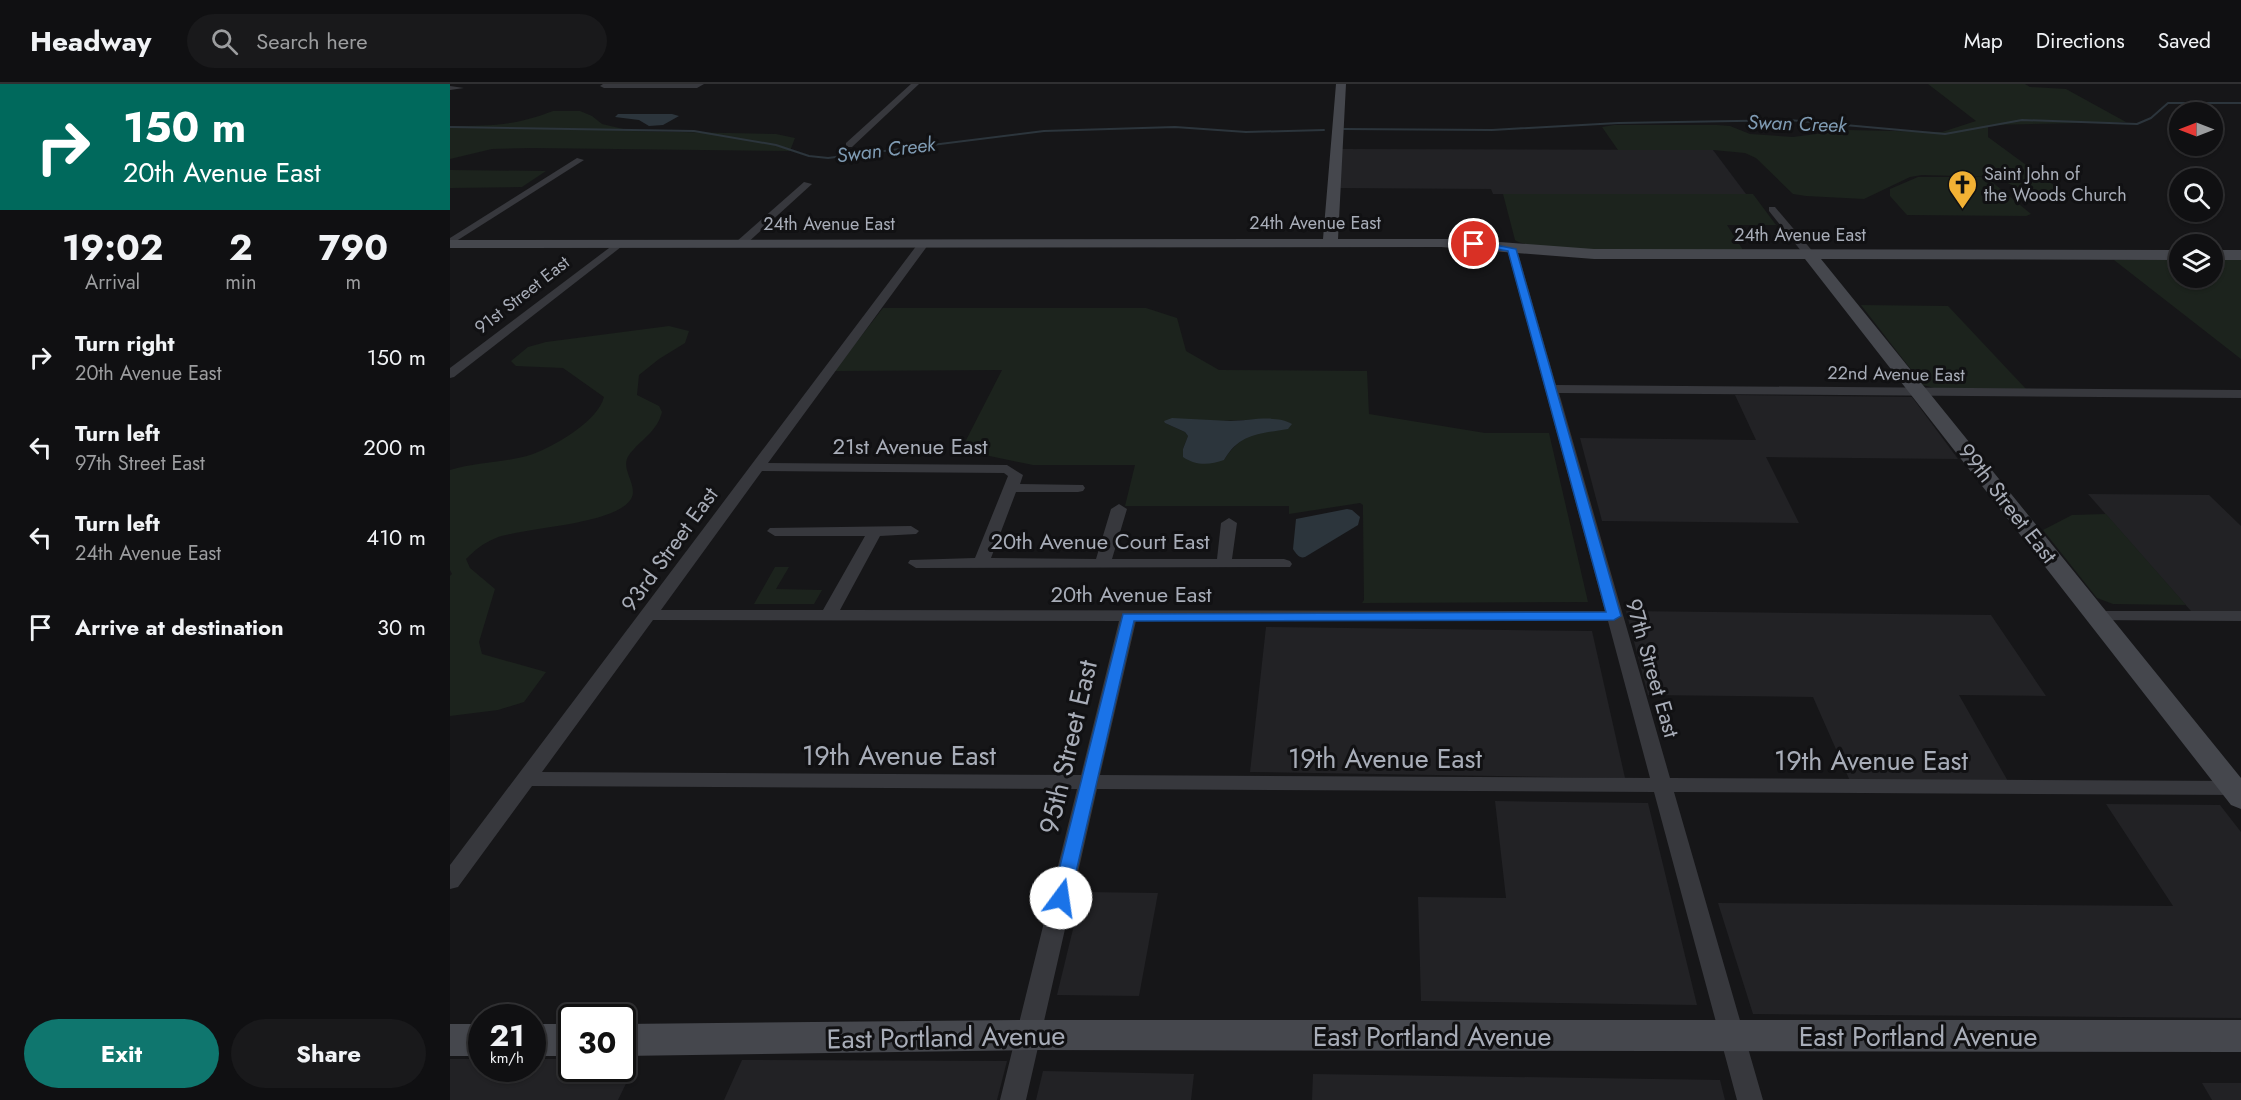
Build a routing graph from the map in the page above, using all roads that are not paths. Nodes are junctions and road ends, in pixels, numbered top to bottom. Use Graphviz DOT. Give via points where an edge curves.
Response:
graph roads {
  1 [pos="915,84"];
  2 [pos="1341,84"];
  3 [pos="698,85"];
  4 [pos="604,86"];
  5 [pos="450,88"];
  6 [pos="460,88"];
  7 [pos="849,145"];
  8 [pos="580,160"];
  9 [pos="807,184"];
  10 [pos="1772,209"];
  11 [pos="1330,242"];
  12 [pos="450,243"];
  13 [pos="924,243"];
  14 [pos="617,244"];
  15 [pos="740,244"];
  16 [pos="1512,249"];
  17 [pos="1810,255"];
  18 [pos="2169,255"];
  19 [pos="2223,255"];
  20 [pos="2241,255"];
  21 [pos="450,374"];
  22 [pos="1551,389"];
  23 [pos="1920,391"];
  24 [pos="2241,394"];
  25 [pos="758,467"];
  26 [pos="1012,488"];
  27 [pos="1078,488"];
  28 [pos="1119,508"];
  29 [pos="1229,523"];
  30 [pos="775,531"];
  31 [pos="875,531"];
  32 [pos="911,531"];
  33 [pos="981,563"];
  34 [pos="1224,563"];
  35 [pos="916,564"];
  36 [pos="1102,564"];
  37 [pos="1284,564"];
  38 [pos="649,615"];
  39 [pos="828,616"];
  40 [pos="1614,616"];
  41 [pos="2097,616"];
  42 [pos="2241,616"];
  43 [pos="1128,617"];
  44 [pos="528,779"];
  45 [pos="1089,783"];
  46 [pos="1662,786"];
  47 [pos="2238,792"];
  48 [pos="450,881"];
  49 [pos="1028,1035"];
  50 [pos="1732,1036"];
  51 [pos="2241,1036"];
  52 [pos="450,1040"];
  53 [pos="468,1040"];
  54 [pos="636,1040"];
  55 [pos="1013,1100"];
  56 [pos="1750,1100"];
  1 -- 7 [label="street"];
  2 -- 11 [label="street"];
  3 -- 4 [label="street"];
  5 -- 6 [label="street"];
  8 -- 12 [label="street"];
  9 -- 15 [label="street"];
  10 -- 17 [label="street, 99th Street East"];
  11 -- 13 [label="street, 24th Avenue East"];
  11 -- 16 [label="street, 24th Avenue East" via="1474,244"];
  12 -- 14 [label="street, 24th Avenue East"];
  13 -- 15 [label="street, 24th Avenue East"];
  13 -- 25 [label="street, 93rd Street East"];
  14 -- 15 [label="street, 24th Avenue East"];
  14 -- 21 [label="street, 91st Street East"];
  16 -- 17 [label="street, 24th Avenue East" via="1576,254"];
  16 -- 22 [label="street, 97th Street East"];
  17 -- 18 [label="street, 24th Avenue East"];
  17 -- 23 [label="street, 99th Street East"];
  19 -- 20 [label="street"];
  22 -- 23 [label="street, 22nd Avenue East"];
  22 -- 40 [label="street, 97th Street East"];
  23 -- 24 [label="street, 22nd Avenue East"];
  23 -- 41 [label="street, 99th Street East"];
  25 -- 26 [label="street, 21st Avenue East" via="1001,467 1016,475"];
  25 -- 38 [label="street, 93rd Street East"];
  26 -- 27 [label="street"];
  26 -- 33 [label="street"];
  28 -- 36 [label="street"];
  29 -- 34 [label="street"];
  30 -- 31 [label="street"];
  31 -- 32 [label="street"];
  31 -- 39 [label="street"];
  33 -- 35 [label="street, 20th Avenue Court East"];
  33 -- 36 [label="street, 20th Avenue Court East"];
  34 -- 36 [label="street, 20th Avenue Court East"];
  34 -- 37 [label="street, 20th Avenue Court East"];
  38 -- 39 [label="street, 20th Avenue East"];
  38 -- 44 [label="street, 93rd Street East"];
  39 -- 43 [label="street, 20th Avenue East"];
  40 -- 43 [label="street, 20th Avenue East"];
  40 -- 46 [label="street, 97th Street East"];
  41 -- 42 [label="street"];
  41 -- 47 [label="street, 99th Street East"];
  43 -- 45 [label="street, 95th Street East"];
  44 -- 45 [label="street, 19th Avenue East"];
  44 -- 48 [label="street, 93rd Street East"];
  45 -- 46 [label="street, 19th Avenue East"];
  45 -- 49 [label="street, 95th Street East"];
  46 -- 47 [label="street, 19th Avenue East"];
  46 -- 50 [label="street, 97th Street East"];
  49 -- 50 [label="street, East Portland Avenue"];
  49 -- 54 [label="street, East Portland Avenue"];
  49 -- 55 [label="street, 95th Street East"];
  50 -- 51 [label="street, East Portland Avenue"];
  50 -- 56 [label="street, 97th Street East"];
  52 -- 53 [label="street"];
}
